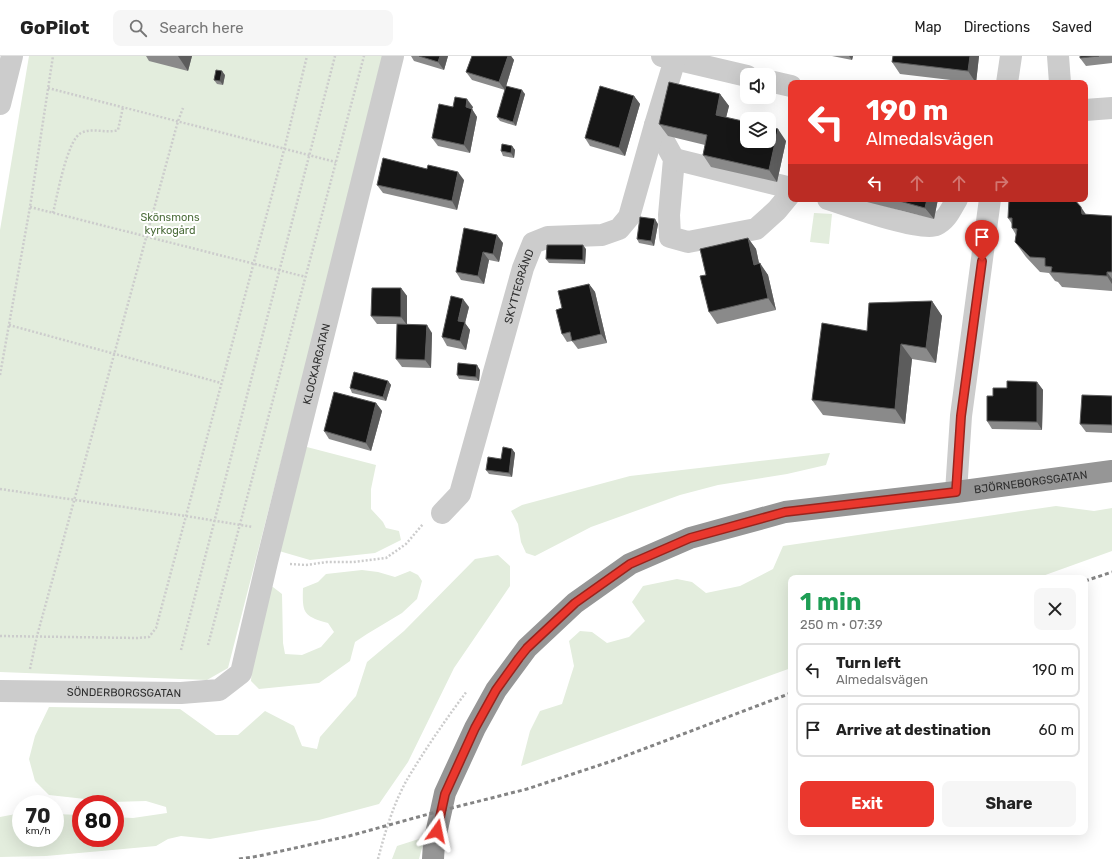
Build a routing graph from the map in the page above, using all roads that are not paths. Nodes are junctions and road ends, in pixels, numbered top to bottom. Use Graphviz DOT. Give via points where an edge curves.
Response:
graph roads {
  1 [pos="12,56"];
  2 [pos="393,56"];
  3 [pos="1011,56"];
  4 [pos="1058,56"];
  5 [pos="671,57"];
  6 [pos="740,74"];
  7 [pos="1007,80"];
  8 [pos="1060,80"];
  9 [pos="776,83"];
  10 [pos="788,85"];
  11 [pos="0,104"];
  12 [pos="1112,108"];
  13 [pos="1088,110"];
  14 [pos="655,125"];
  15 [pos="674,159"];
  16 [pos="788,187"];
  17 [pos="788,197"];
  18 [pos="838,202"];
  19 [pos="955,202"];
  20 [pos="990,202"];
  21 [pos="1112,471"];
  22 [pos="956,492"];
  23 [pos="442,513"];
  24 [pos="241,673"];
  25 [pos="0,691"];
  26 [pos="434,859"];
  1 -- 11 [label="street"];
  2 -- 24 [label="street, KLOCKARGATAN"];
  3 -- 7 [label="street"];
  4 -- 8 [label="street"];
  5 -- 6 [label="street"];
  5 -- 14 [label="street, SKYTTEGRÄND"];
  9 -- 10 [label="street"];
  12 -- 13 [label="street"];
  14 -- 15 [label="street"];
  14 -- 23 [label="street, SKYTTEGRÄND" via="629,217 619,229 602,235 548,238 533,244 523,268 460,494"];
  15 -- 16 [label="street"];
  15 -- 17 [label="street" via="669,215 670,237 688,242 756,229"];
  18 -- 19 [label="street" via="908,224 934,226 946,218"];
  20 -- 22 [label="street" via="961,416"];
  21 -- 22 [label="highway, BJÖRNEBORGSGATAN"];
  22 -- 26 [label="highway, BJÖRNEBORGSGATAN" via="785,512 690,538 630,564 581,599 527,648 496,690 475,728 445,794 434,843"];
  24 -- 25 [label="street, SÖNDERBORGSGATAN" via="219,690 181,693"];
}
